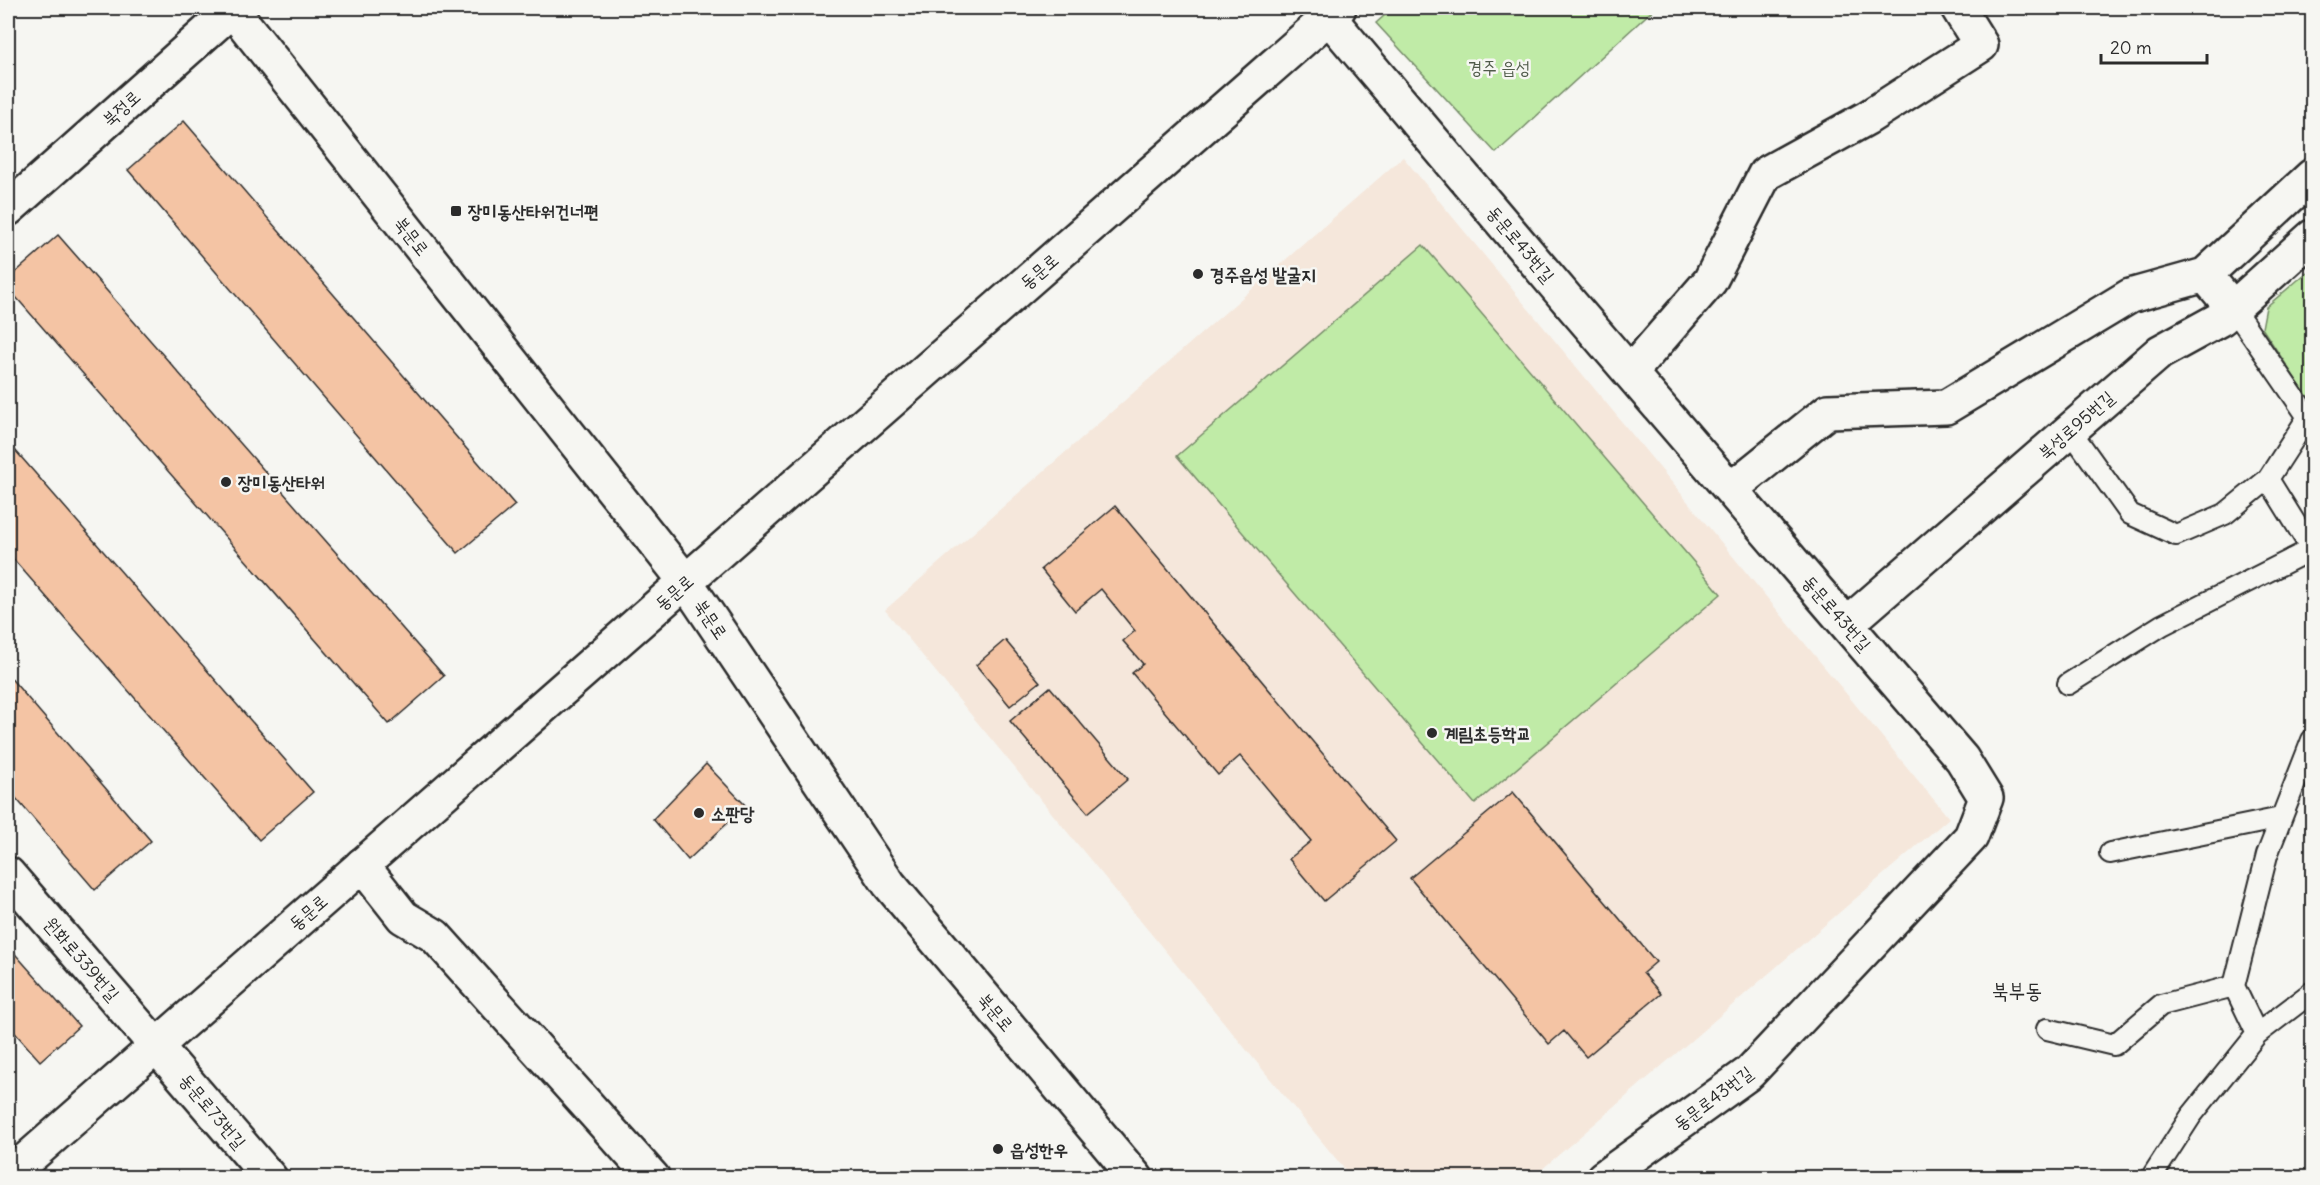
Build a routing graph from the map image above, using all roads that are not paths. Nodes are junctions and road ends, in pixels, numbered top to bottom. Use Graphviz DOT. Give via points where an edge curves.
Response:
graph roads {
  1 [pos="233,8"];
  2 [pos="1958,8"];
  3 [pos="1330,10"];
  4 [pos="2313,176"];
  5 [pos="8,209"];
  6 [pos="2313,237"];
  7 [pos="2205,275"];
  8 [pos="2233,308"];
  9 [pos="1630,373"];
  10 [pos="2070,430"];
  11 [pos="2268,479"];
  12 [pos="1731,489"];
  13 [pos="2312,549"];
  14 [pos="686,582"];
  15 [pos="1847,624"];
  16 [pos="2068,684"];
  17 [pos="2313,740"];
  18 [pos="2281,818"];
  19 [pos="2110,853"];
  20 [pos="362,865"];
  21 [pos="8,874"];
  22 [pos="2234,986"];
  23 [pos="2313,992"];
  24 [pos="2047,1029"];
  25 [pos="2257,1034"];
  26 [pos="157,1045"];
  27 [pos="8,1176"];
  28 [pos="270,1178"];
  29 [pos="653,1178"];
  30 [pos="1136,1178"];
  31 [pos="1603,1178"];
  32 [pos="2151,1178"];
  1 -- 5 [label="street, 북정로"];
  1 -- 14 [label="street, 북문로"];
  2 -- 9 [label="street" via="1981,45 1867,118 1765,174 1710,281"];
  3 -- 9 [label="street, 동문로43번길"];
  3 -- 14 [label="street, 동문로"];
  4 -- 7 [label="street"];
  6 -- 8 [label="street, 북성로95번길"];
  7 -- 8 [label="street"];
  7 -- 12 [label="street" via="2130,296 1946,406 1828,411"];
  8 -- 10 [label="street, 북성로95번길" via="2160,352"];
  8 -- 11 [label="lane" via="2308,417"];
  9 -- 12 [label="street, 동문로43번길"];
  10 -- 11 [label="lane" via="2130,514 2176,536 2225,514"];
  10 -- 15 [label="street, 북성로95번길"];
  11 -- 13 [label="lane"];
  12 -- 15 [label="street, 동문로43번길"];
  13 -- 16 [label="lane" via="2162,625"];
  14 -- 20 [label="street, 동문로"];
  14 -- 30 [label="street, 북문로" via="890,884"];
  15 -- 31 [label="street, 동문로43번길" via="1962,759 1986,798 1971,837 1749,1073"];
  17 -- 18 [label="lane"];
  18 -- 19 [label="lane"];
  18 -- 22 [label="lane" via="2267,855"];
  20 -- 26 [label="street, 동문로"];
  20 -- 29 [label="street" via="403,917 435,936"];
  21 -- 26 [label="street, 원화로339번길"];
  22 -- 24 [label="lane" via="2161,1005 2114,1045"];
  22 -- 25 [label="lane"];
  23 -- 25 [label="lane"];
  25 -- 32 [label="lane" via="2191,1116"];
  26 -- 27 [label="street, 동문로"];
  26 -- 28 [label="street, 동문로73번길"];
}
